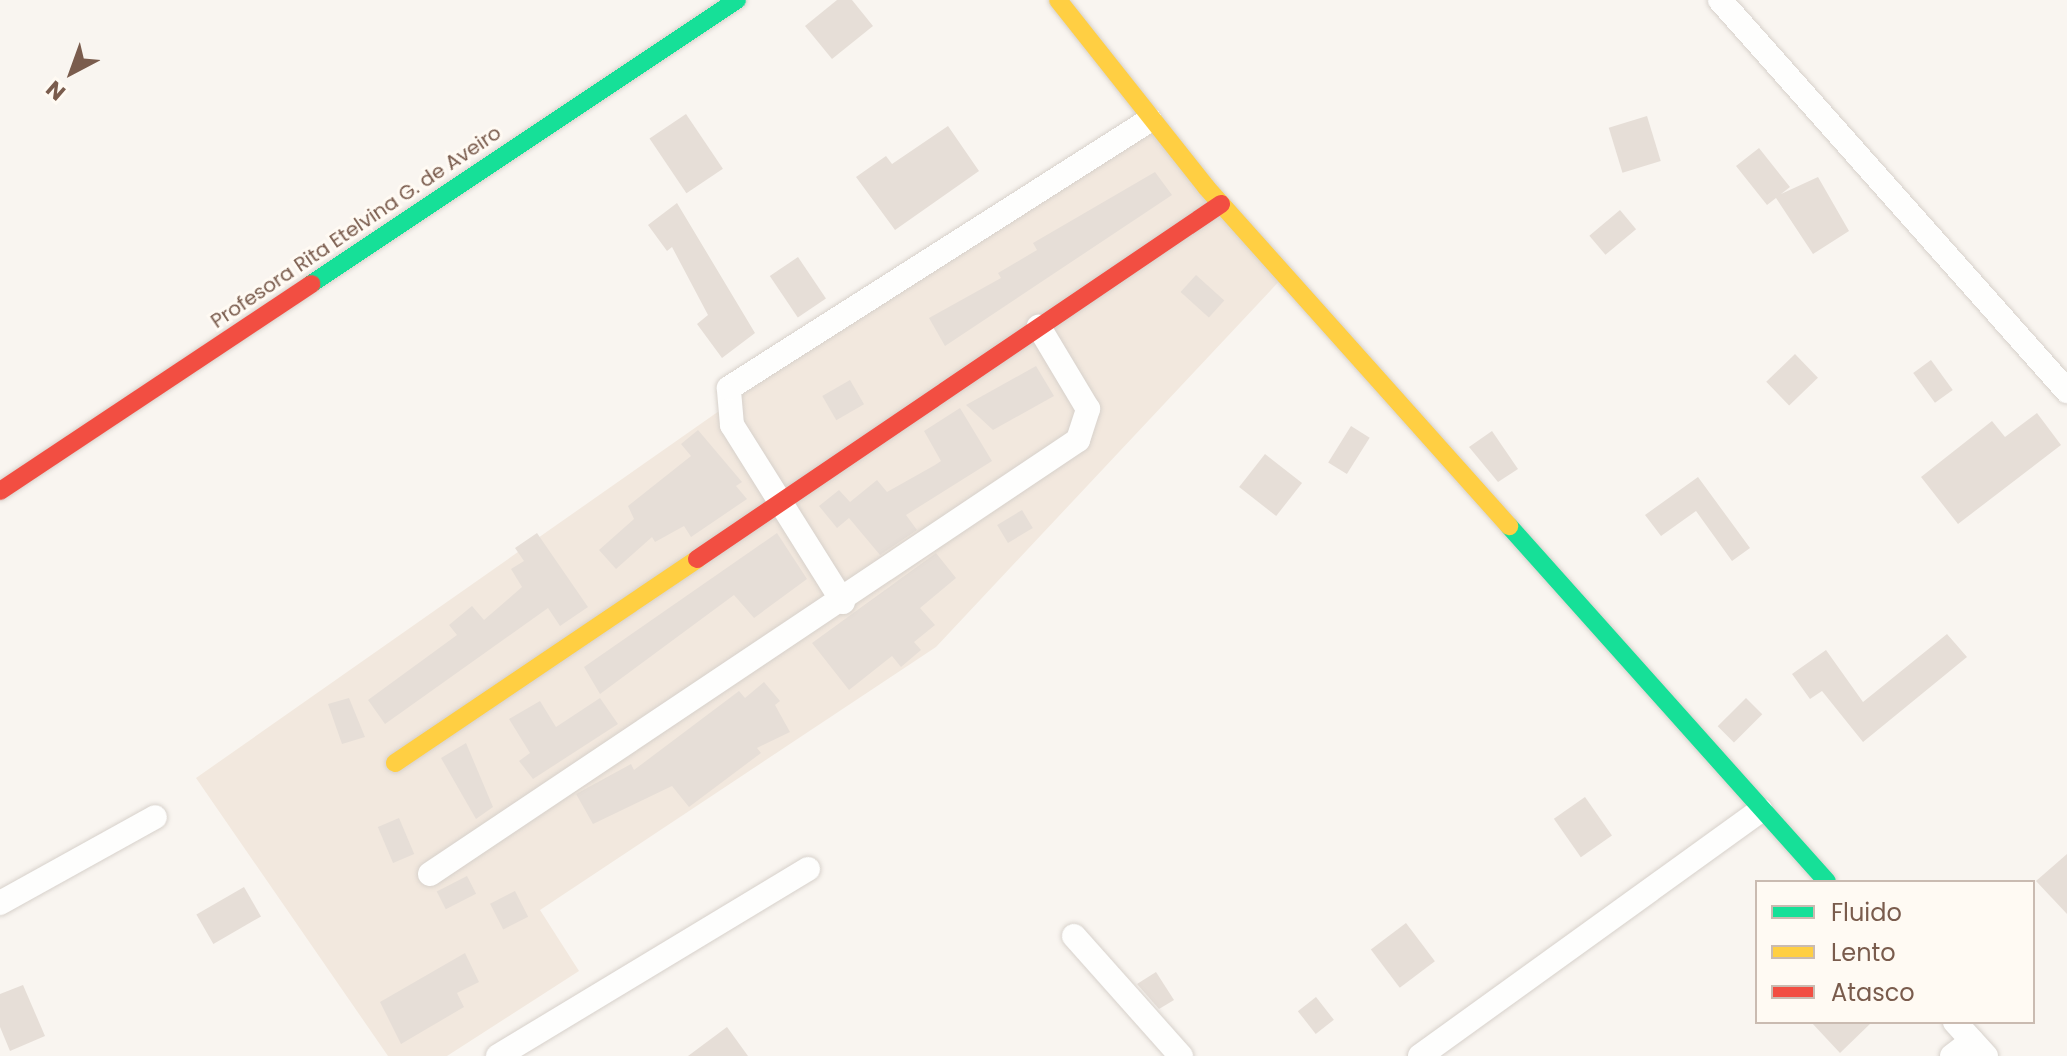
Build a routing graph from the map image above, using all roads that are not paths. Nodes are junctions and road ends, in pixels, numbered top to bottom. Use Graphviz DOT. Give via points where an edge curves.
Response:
graph roads {
  1 [pos="737,0"];
  2 [pos="1058,0"];
  3 [pos="1720,0"];
  4 [pos="710,7"];
  5 [pos="1150,120"];
  6 [pos="1221,204"];
  7 [pos="1039,327"];
  8 [pos="2067,391"];
  9 [pos="0,491"];
  10 [pos="779,502"];
  11 [pos="843,602"];
  12 [pos="395,763"];
  13 [pos="1761,810"];
  14 [pos="155,817"];
  15 [pos="808,869"];
  16 [pos="430,874"];
  17 [pos="1825,880"];
  18 [pos="0,903"];
  19 [pos="1074,936"];
  20 [pos="1957,1024"];
  21 [pos="1979,1049"];
  22 [pos="498,1056"];
  23 [pos="1181,1056"];
  24 [pos="1420,1056"];
  25 [pos="1952,1056"];
  1 -- 4 [label="street, Profesora Rita Etelvina G. de Aveiro"];
  2 -- 5 [label="street"];
  3 -- 8 [label="street"];
  4 -- 9 [label="street, Profesora Rita Etelvina G. de Aveiro"];
  5 -- 6 [label="street"];
  5 -- 10 [label="street" via="729,388 732,425"];
  6 -- 7 [label="street"];
  6 -- 13 [label="street"];
  7 -- 10 [label="street"];
  7 -- 11 [label="street" via="1088,409 1078,440"];
  10 -- 11 [label="street"];
  10 -- 12 [label="street"];
  11 -- 16 [label="street"];
  13 -- 17 [label="street"];
  13 -- 24 [label="street"];
  14 -- 18 [label="street"];
  15 -- 22 [label="street"];
  19 -- 23 [label="street"];
  20 -- 21 [label="street"];
  21 -- 25 [label="street"];
}
